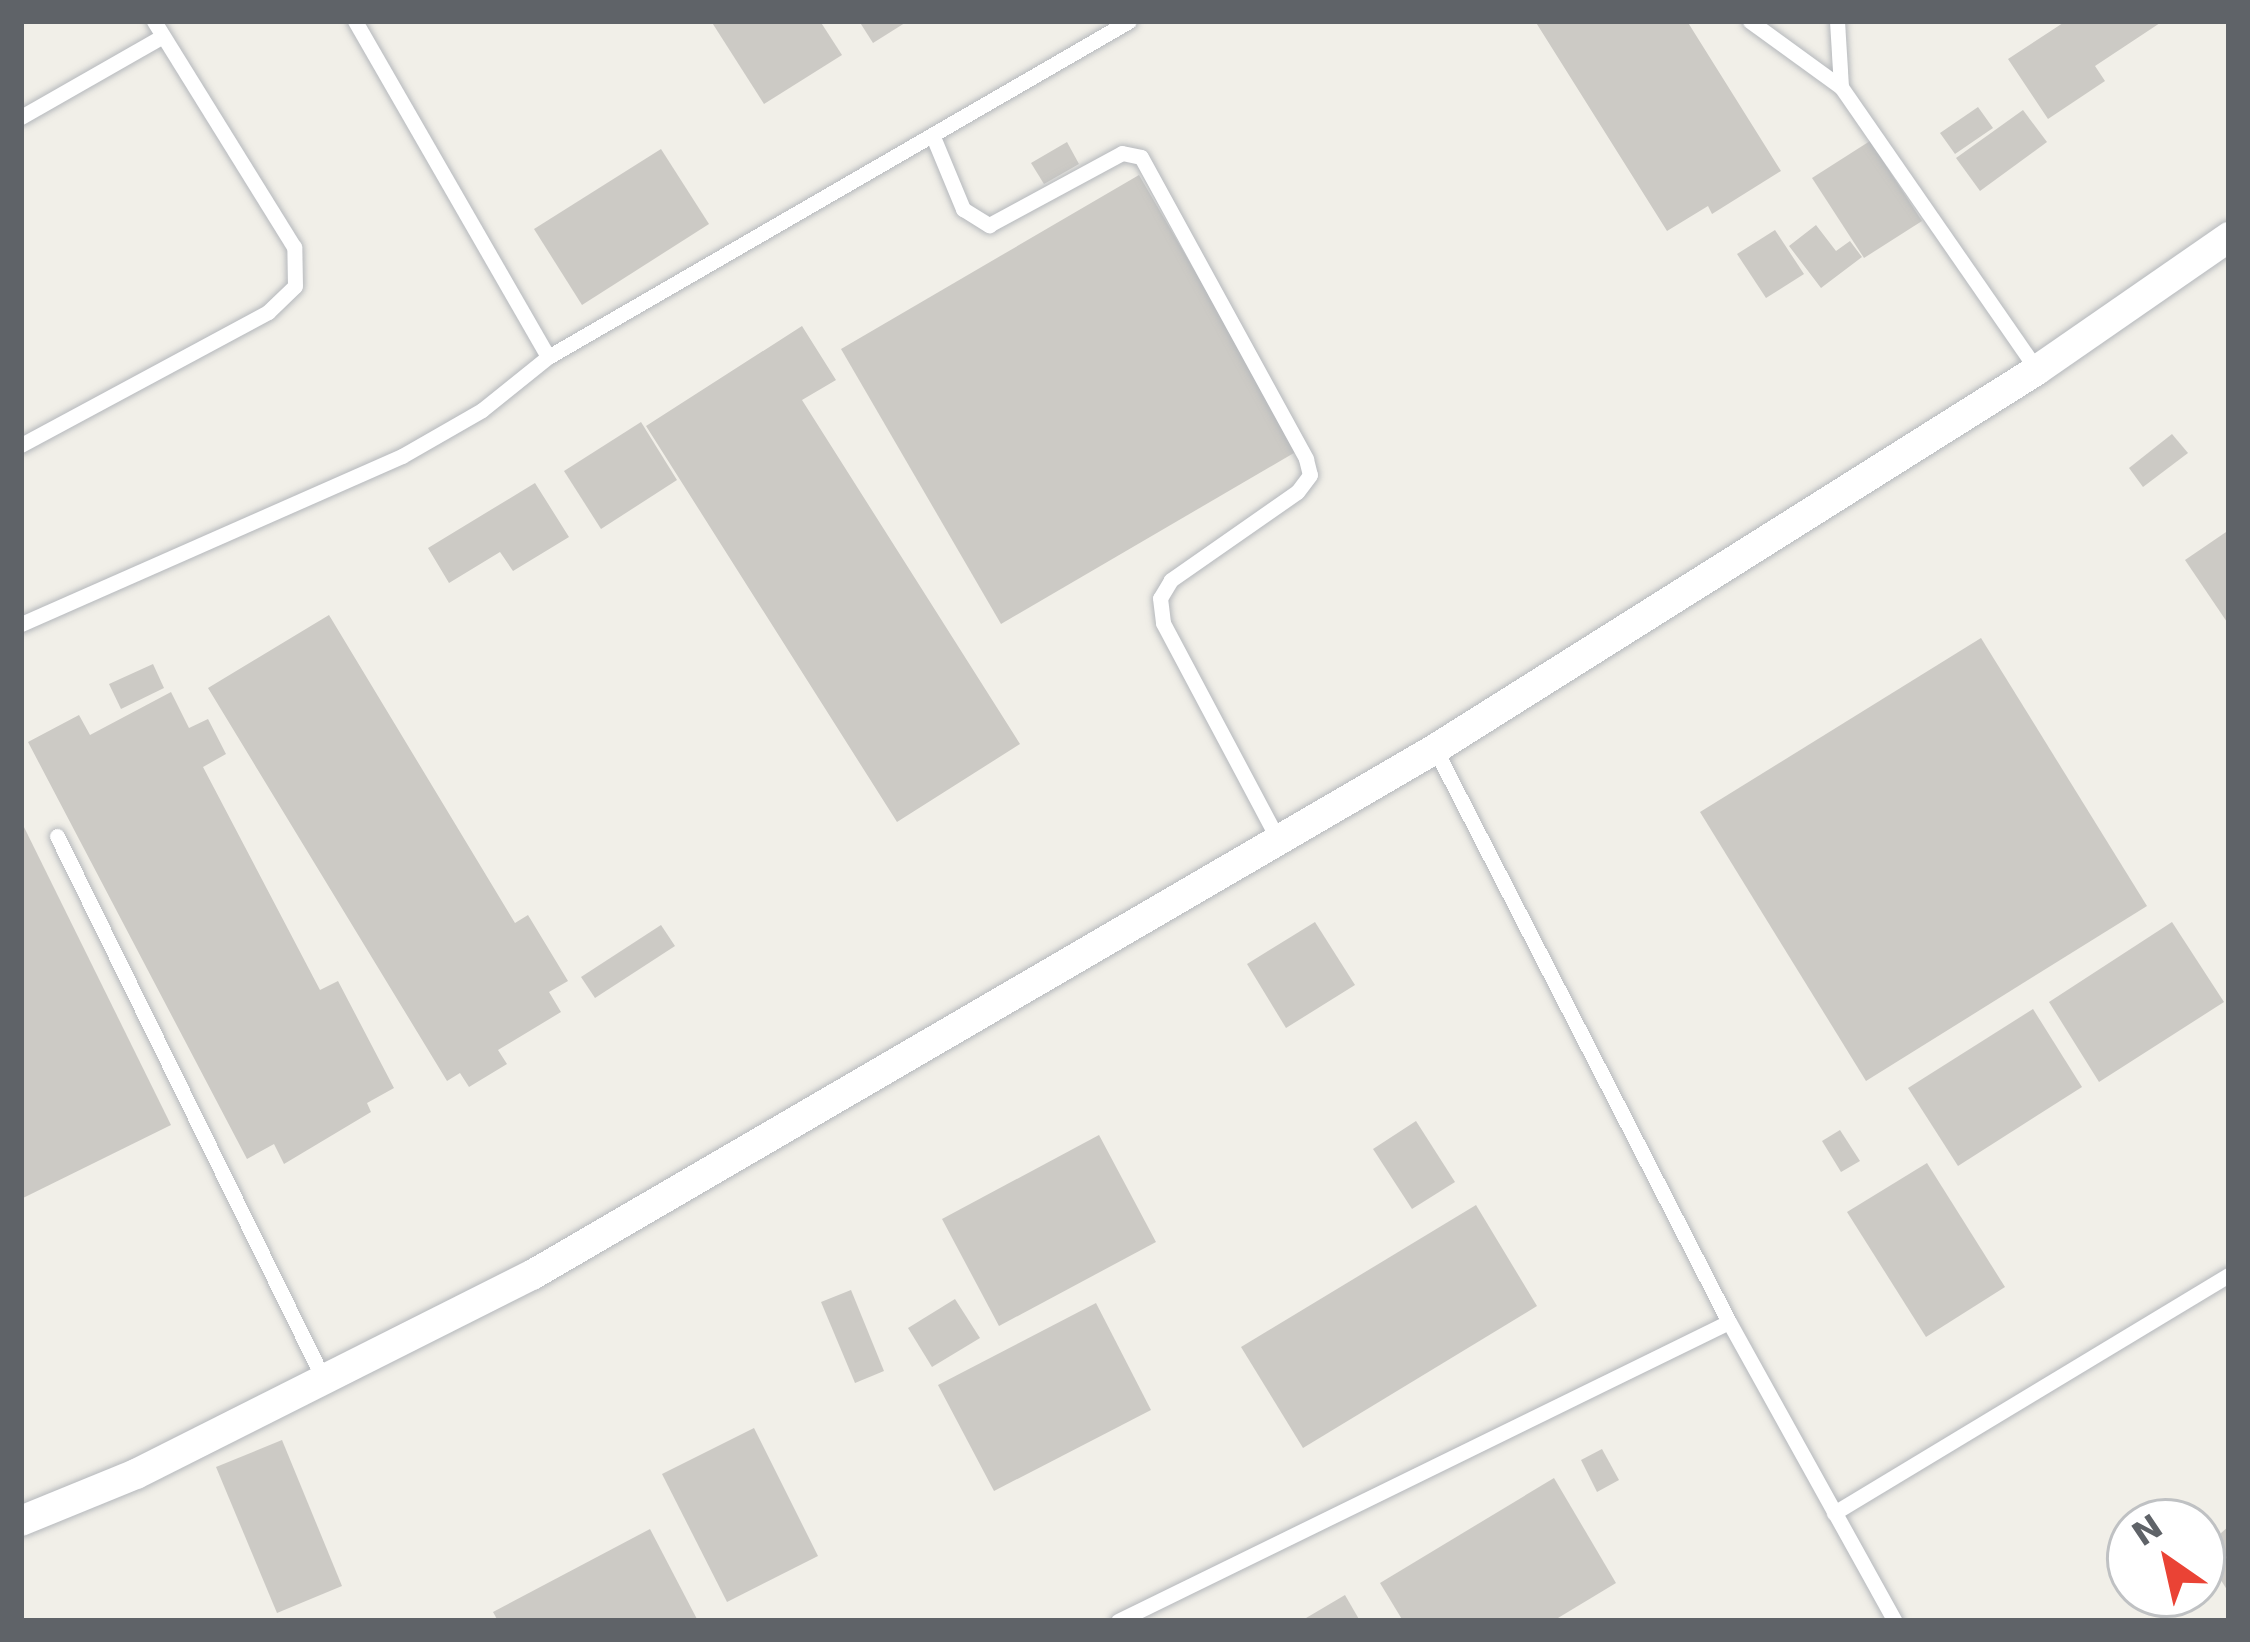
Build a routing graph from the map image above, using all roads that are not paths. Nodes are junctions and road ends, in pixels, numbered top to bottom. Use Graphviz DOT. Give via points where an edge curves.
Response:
graph roads {
  1 [pos="355,21"];
  2 [pos="1129,21"];
  3 [pos="1750,21"];
  4 [pos="1837,21"];
  5 [pos="159,29"];
  6 [pos="1841,87"];
  7 [pos="21,117"];
  8 [pos="934,139"];
  9 [pos="2229,237"];
  10 [pos="548,357"];
  11 [pos="2037,370"];
  12 [pos="21,445"];
  13 [pos="21,624"];
  14 [pos="1435,748"];
  15 [pos="57,836"];
  16 [pos="1277,837"];
  17 [pos="2229,1275"];
  18 [pos="1729,1322"];
  19 [pos="325,1382"];
  20 [pos="1834,1513"];
  21 [pos="21,1522"];
  22 [pos="1118,1621"];
  23 [pos="1894,1621"];
  1 -- 10 [label="lane"];
  2 -- 8 [label="lane"];
  3 -- 6 [label="lane"];
  4 -- 6 [label="lane"];
  5 -- 7 [label="lane"];
  5 -- 12 [label="lane" via="294,247 295,286 268,312"];
  6 -- 11 [label="lane"];
  8 -- 10 [label="lane"];
  8 -- 16 [label="lane" via="963,208 988,225 1122,153 1141,157 1306,459 1310,475 1297,492 1171,580 1160,598 1163,623"];
  9 -- 11 [label="street"];
  10 -- 13 [label="lane" via="482,410 402,456"];
  11 -- 14 [label="street"];
  14 -- 16 [label="street"];
  14 -- 18 [label="lane"];
  15 -- 19 [label="lane"];
  16 -- 19 [label="street" via="532,1275"];
  17 -- 20 [label="lane"];
  18 -- 20 [label="lane"];
  18 -- 22 [label="lane"];
  19 -- 21 [label="street"];
  20 -- 23 [label="lane"];
}
